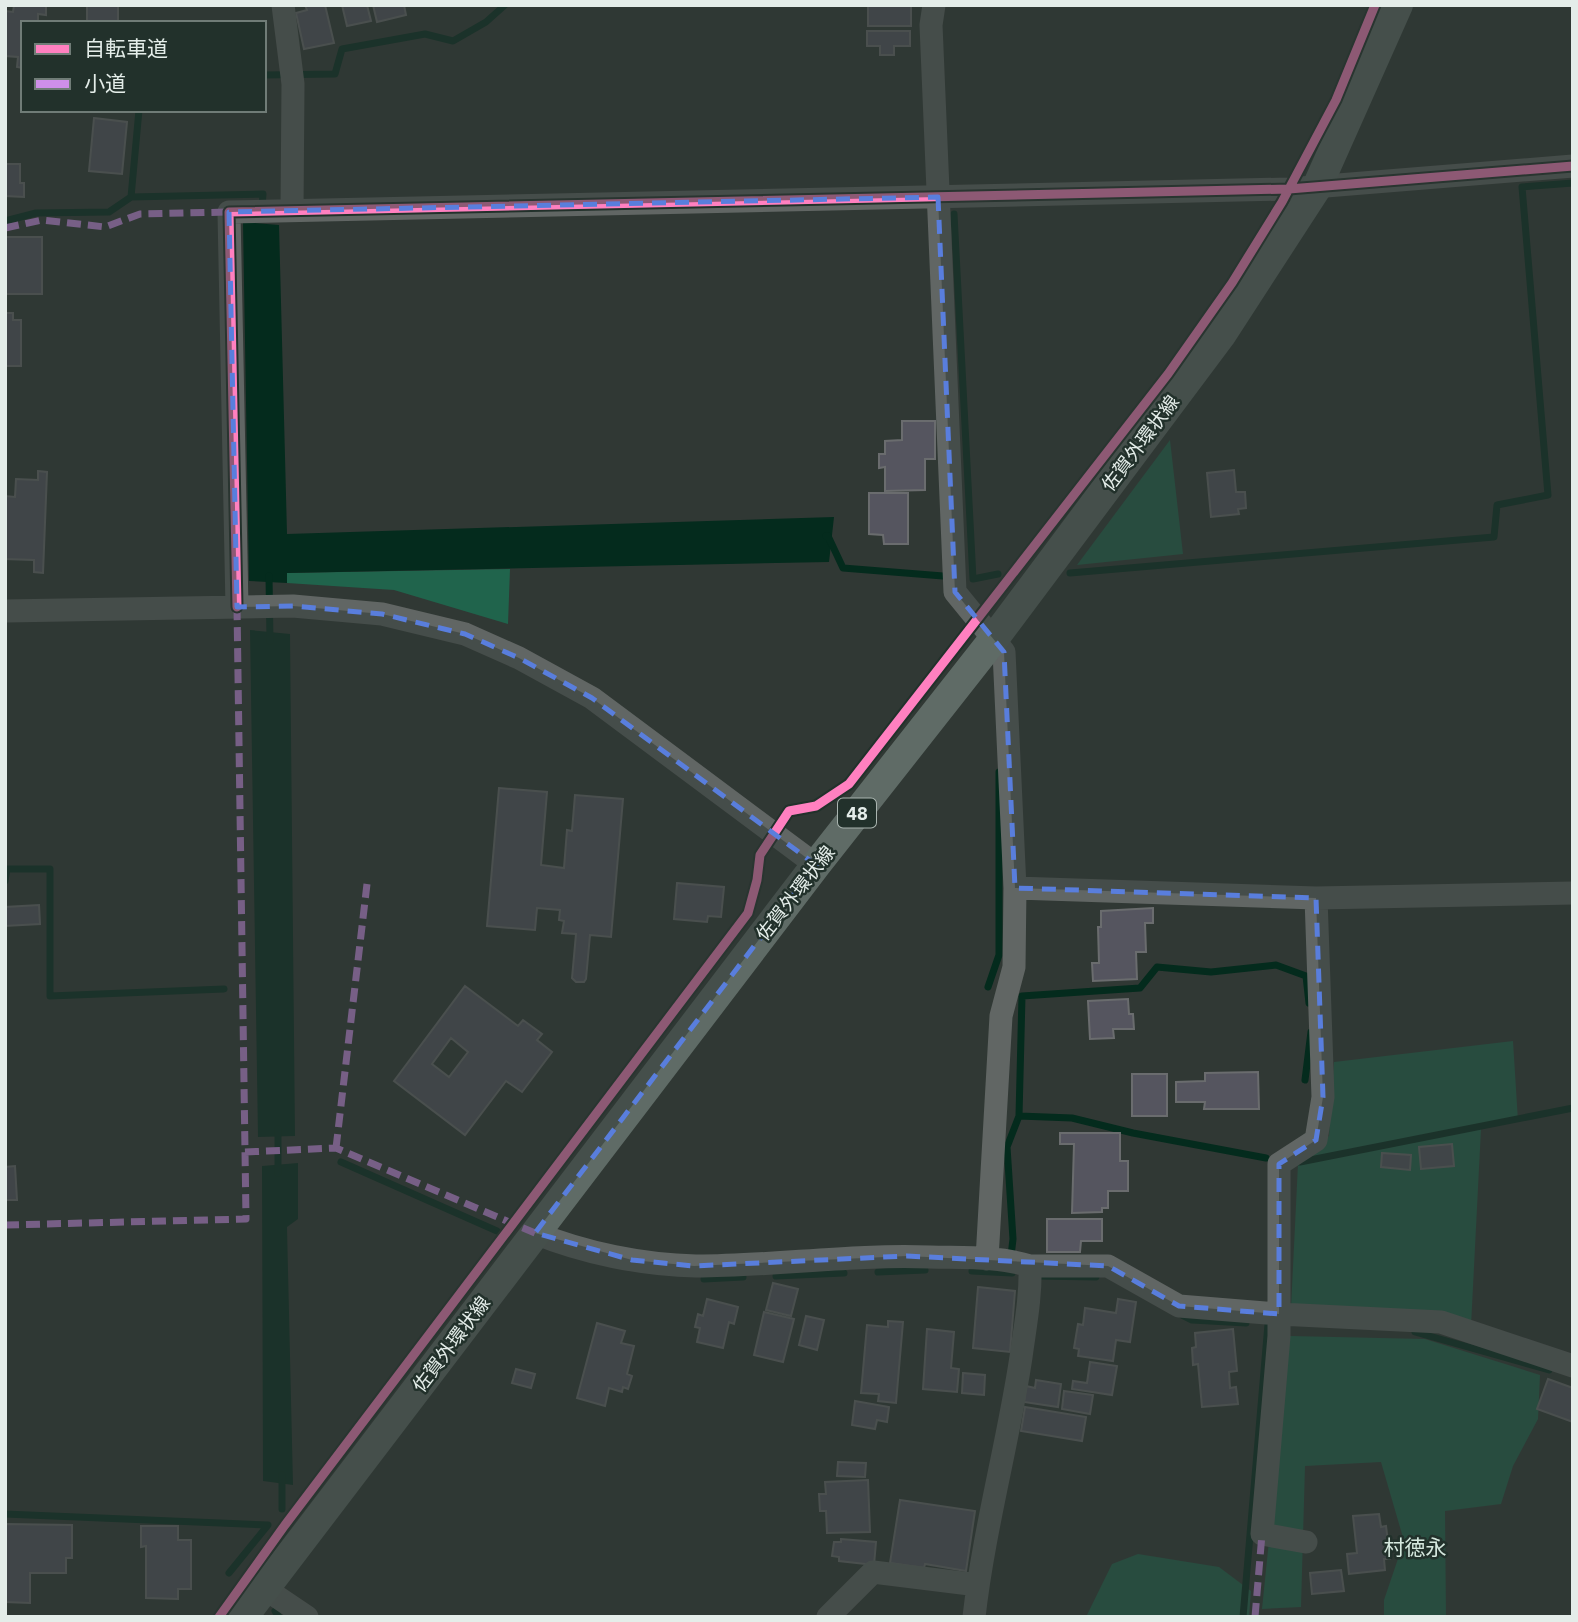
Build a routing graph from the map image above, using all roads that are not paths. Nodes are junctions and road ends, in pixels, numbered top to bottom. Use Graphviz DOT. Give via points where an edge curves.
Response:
graph roads {
  1 [pos="282,5"];
  2 [pos="934,5"];
  3 [pos="1398,5"];
  4 [pos="1573,166"];
  5 [pos="1317,187"];
  6 [pos="938,197"];
  7 [pos="272,211"];
  8 [pos="237,607"];
  9 [pos="5,611"];
  10 [pos="993,640"];
  11 [pos="816,865"];
  12 [pos="1015,888"];
  13 [pos="1573,893"];
  14 [pos="1316,898"];
  15 [pos="535,1233"];
  16 [pos="1008,1262"];
  17 [pos="1279,1325"];
  18 [pos="1573,1366"];
  19 [pos="1306,1542"];
  20 [pos="978,1585"];
  21 [pos="264,1588"];
  22 [pos="243,1617"];
  23 [pos="307,1617"];
  24 [pos="828,1617"];
  25 [pos="974,1617"];
  1 -- 7 [label="street" via="292,74"];
  2 -- 6 [label="street"];
  3 -- 5 [label="main road, 佐賀外環状線 / 48"];
  4 -- 5 [label="street"];
  5 -- 6 [label="street"];
  5 -- 10 [label="main road, 佐賀外環状線 / 48" via="1222,335"];
  6 -- 7 [label="street"];
  6 -- 10 [label="street" via="955,592"];
  7 -- 8 [label="street" via="229,212"];
  8 -- 9 [label="street"];
  8 -- 11 [label="street" via="293,606 382,614 465,634 519,658 592,698"];
  10 -- 11 [label="main road, 佐賀外環状線 / 48"];
  10 -- 12 [label="street" via="1004,652"];
  11 -- 15 [label="main road, 佐賀外環状線 / 48"];
  12 -- 14 [label="street"];
  12 -- 16 [label="street" via="1014,967 1001,1016"];
  13 -- 14 [label="street"];
  14 -- 17 [label="street" via="1323,1097 1316,1140 1279,1164"];
  15 -- 16 [label="street" via="632,1260 694,1266 907,1256"];
  15 -- 21 [label="main road, 佐賀外環状線 / 48"];
  16 -- 17 [label="street" via="1108,1266 1180,1306"];
  16 -- 20 [label="street" via="1031,1290 1014,1405"];
  17 -- 18 [label="street" via="1441,1322"];
  17 -- 19 [label="street" via="1262,1534"];
  20 -- 24 [label="street" via="873,1572"];
  20 -- 25 [label="street"];
  21 -- 22 [label="main road, 佐賀外環状線 / 48"];
  21 -- 23 [label="street"];
}
